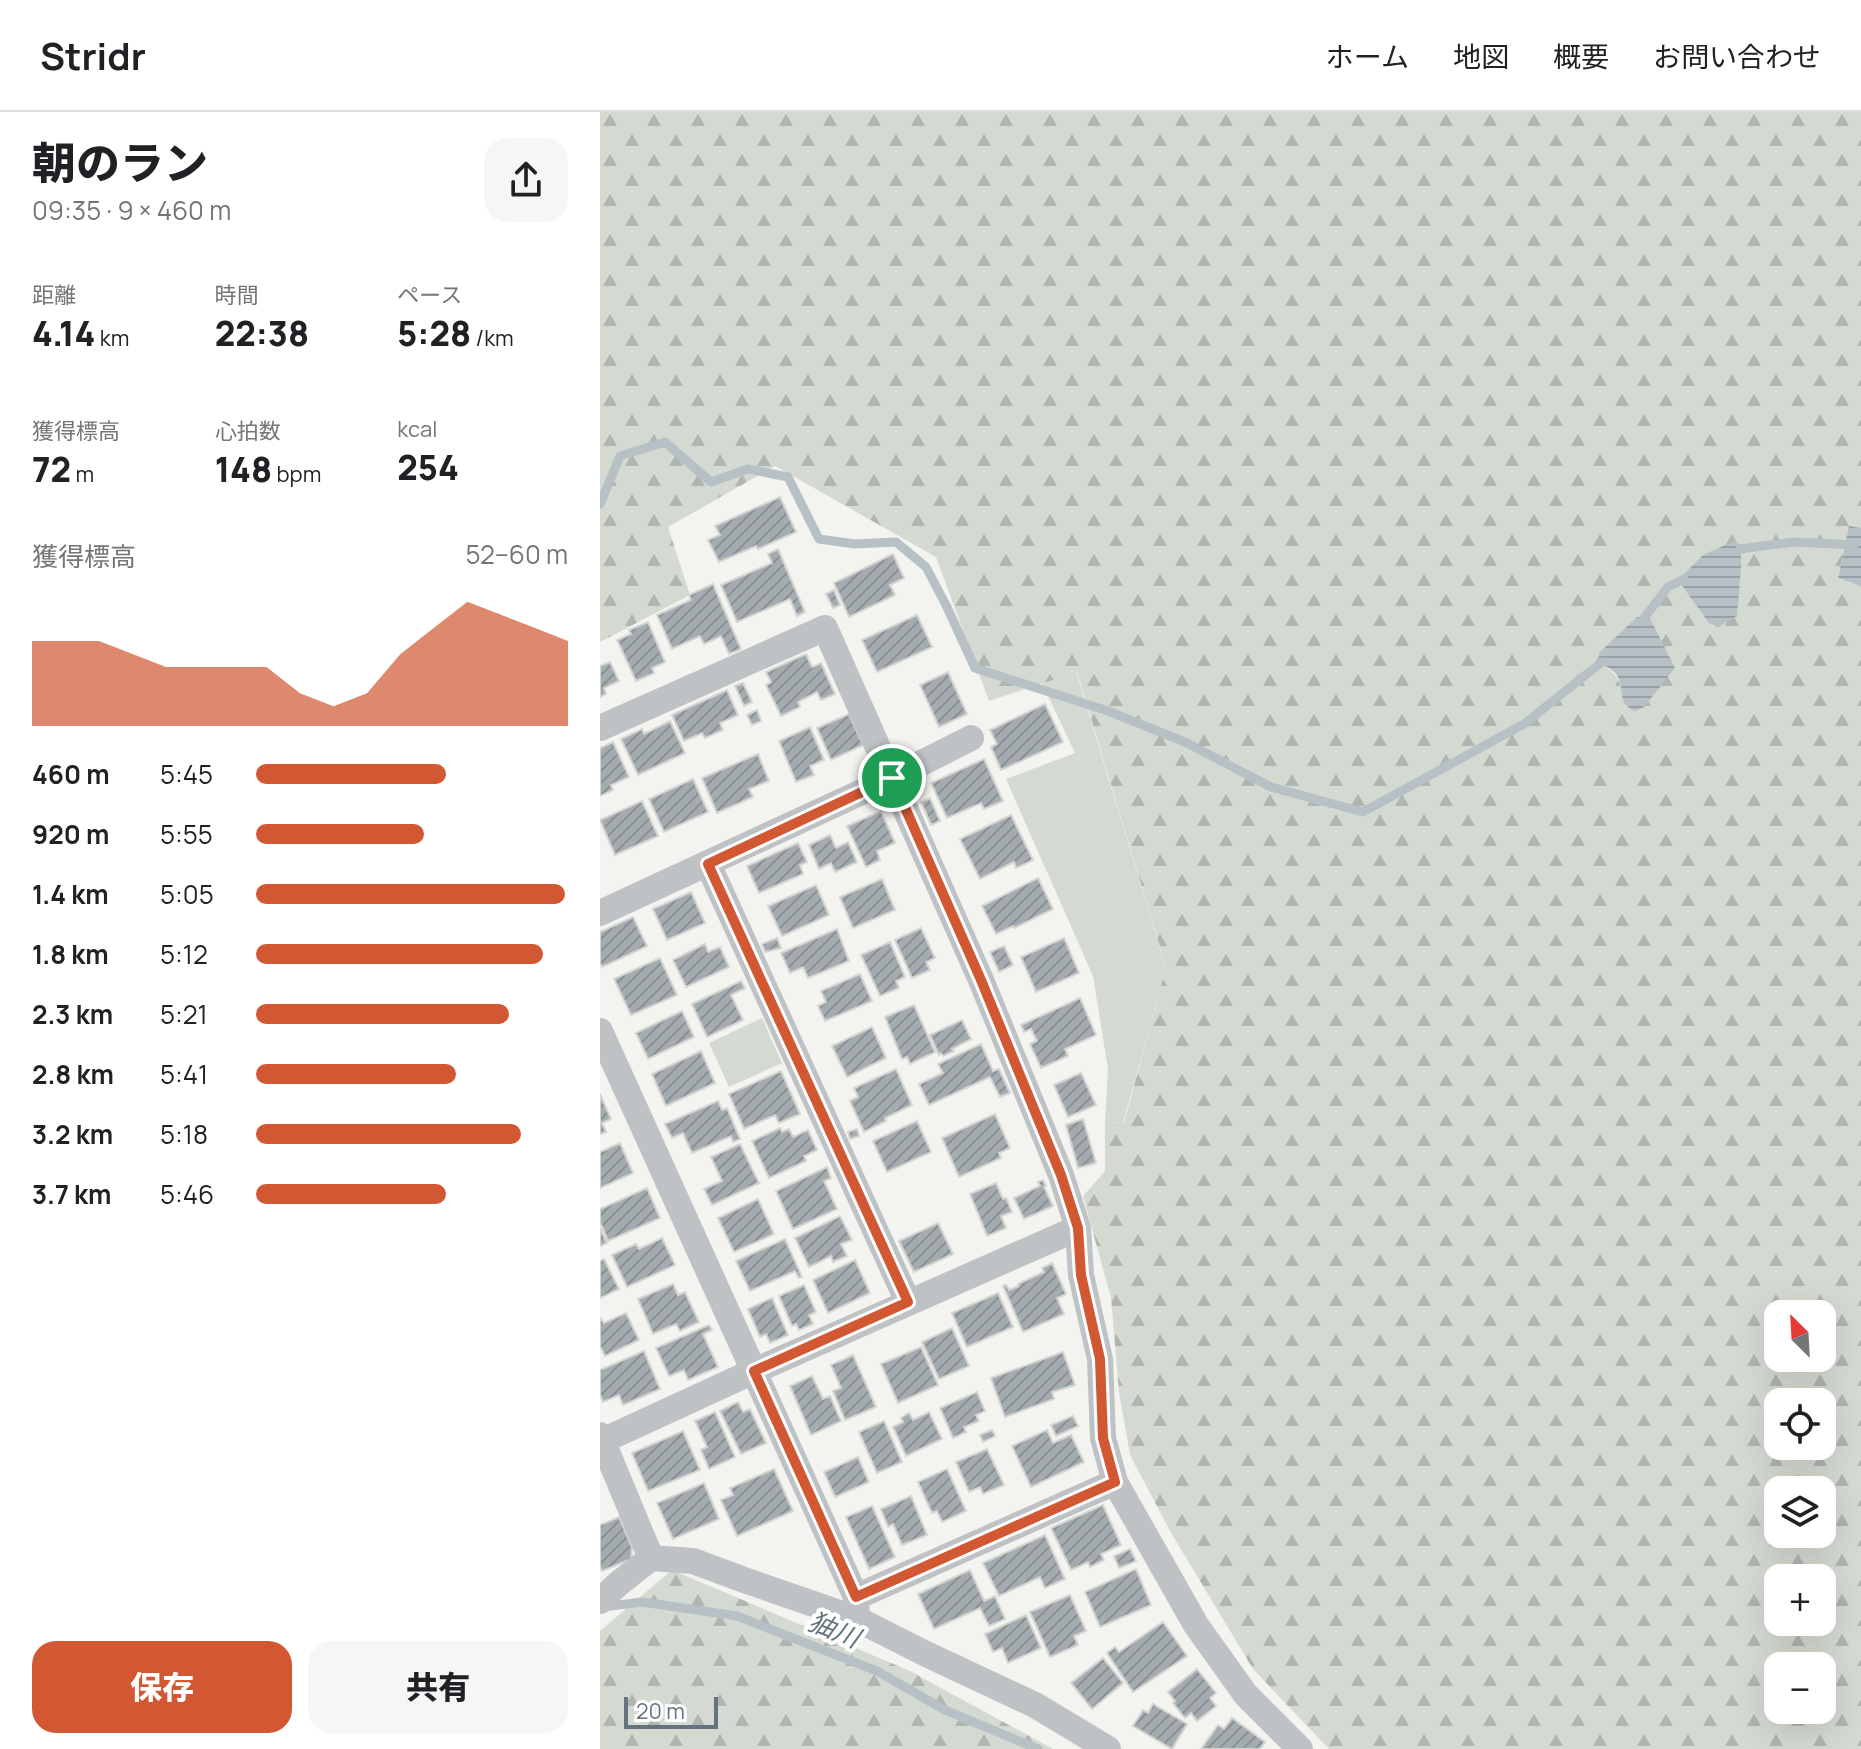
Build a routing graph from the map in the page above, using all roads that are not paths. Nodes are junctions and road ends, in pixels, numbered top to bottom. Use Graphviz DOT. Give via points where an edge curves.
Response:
graph roads {
  1 [pos="600,728"];
  2 [pos="971,738"];
  3 [pos="892,778"];
  4 [pos="708,864"];
  5 [pos="600,913"];
  6 [pos="600,1031"];
  7 [pos="1078,1228"];
  8 [pos="908,1302"];
  9 [pos="754,1371"];
  10 [pos="601,1439"];
  11 [pos="1115,1482"];
  12 [pos="651,1558"];
  13 [pos="609,1592"];
  14 [pos="856,1608"];
  15 [pos="1108,1749"];
  16 [pos="1300,1749"];
  1 -- 3 [label="street" via="825,628"];
  2 -- 3 [label="street"];
  3 -- 4 [label="street"];
  3 -- 7 [label="street" via="981,980"];
  4 -- 5 [label="street"];
  4 -- 8 [label="street"];
  6 -- 9 [label="street"];
  7 -- 8 [label="street"];
  7 -- 11 [label="street" via="1081,1275 1100,1359 1103,1438"];
  8 -- 9 [label="street"];
  9 -- 10 [label="street"];
  9 -- 14 [label="street"];
  10 -- 12 [label="street"];
  11 -- 14 [label="street"];
  11 -- 16 [label="street" via="1196,1625 1246,1695"];
  12 -- 13 [label="street"];
  12 -- 14 [label="street" via="693,1561 747,1581"];
  14 -- 15 [label="street" via="924,1653 1035,1705"];
}
